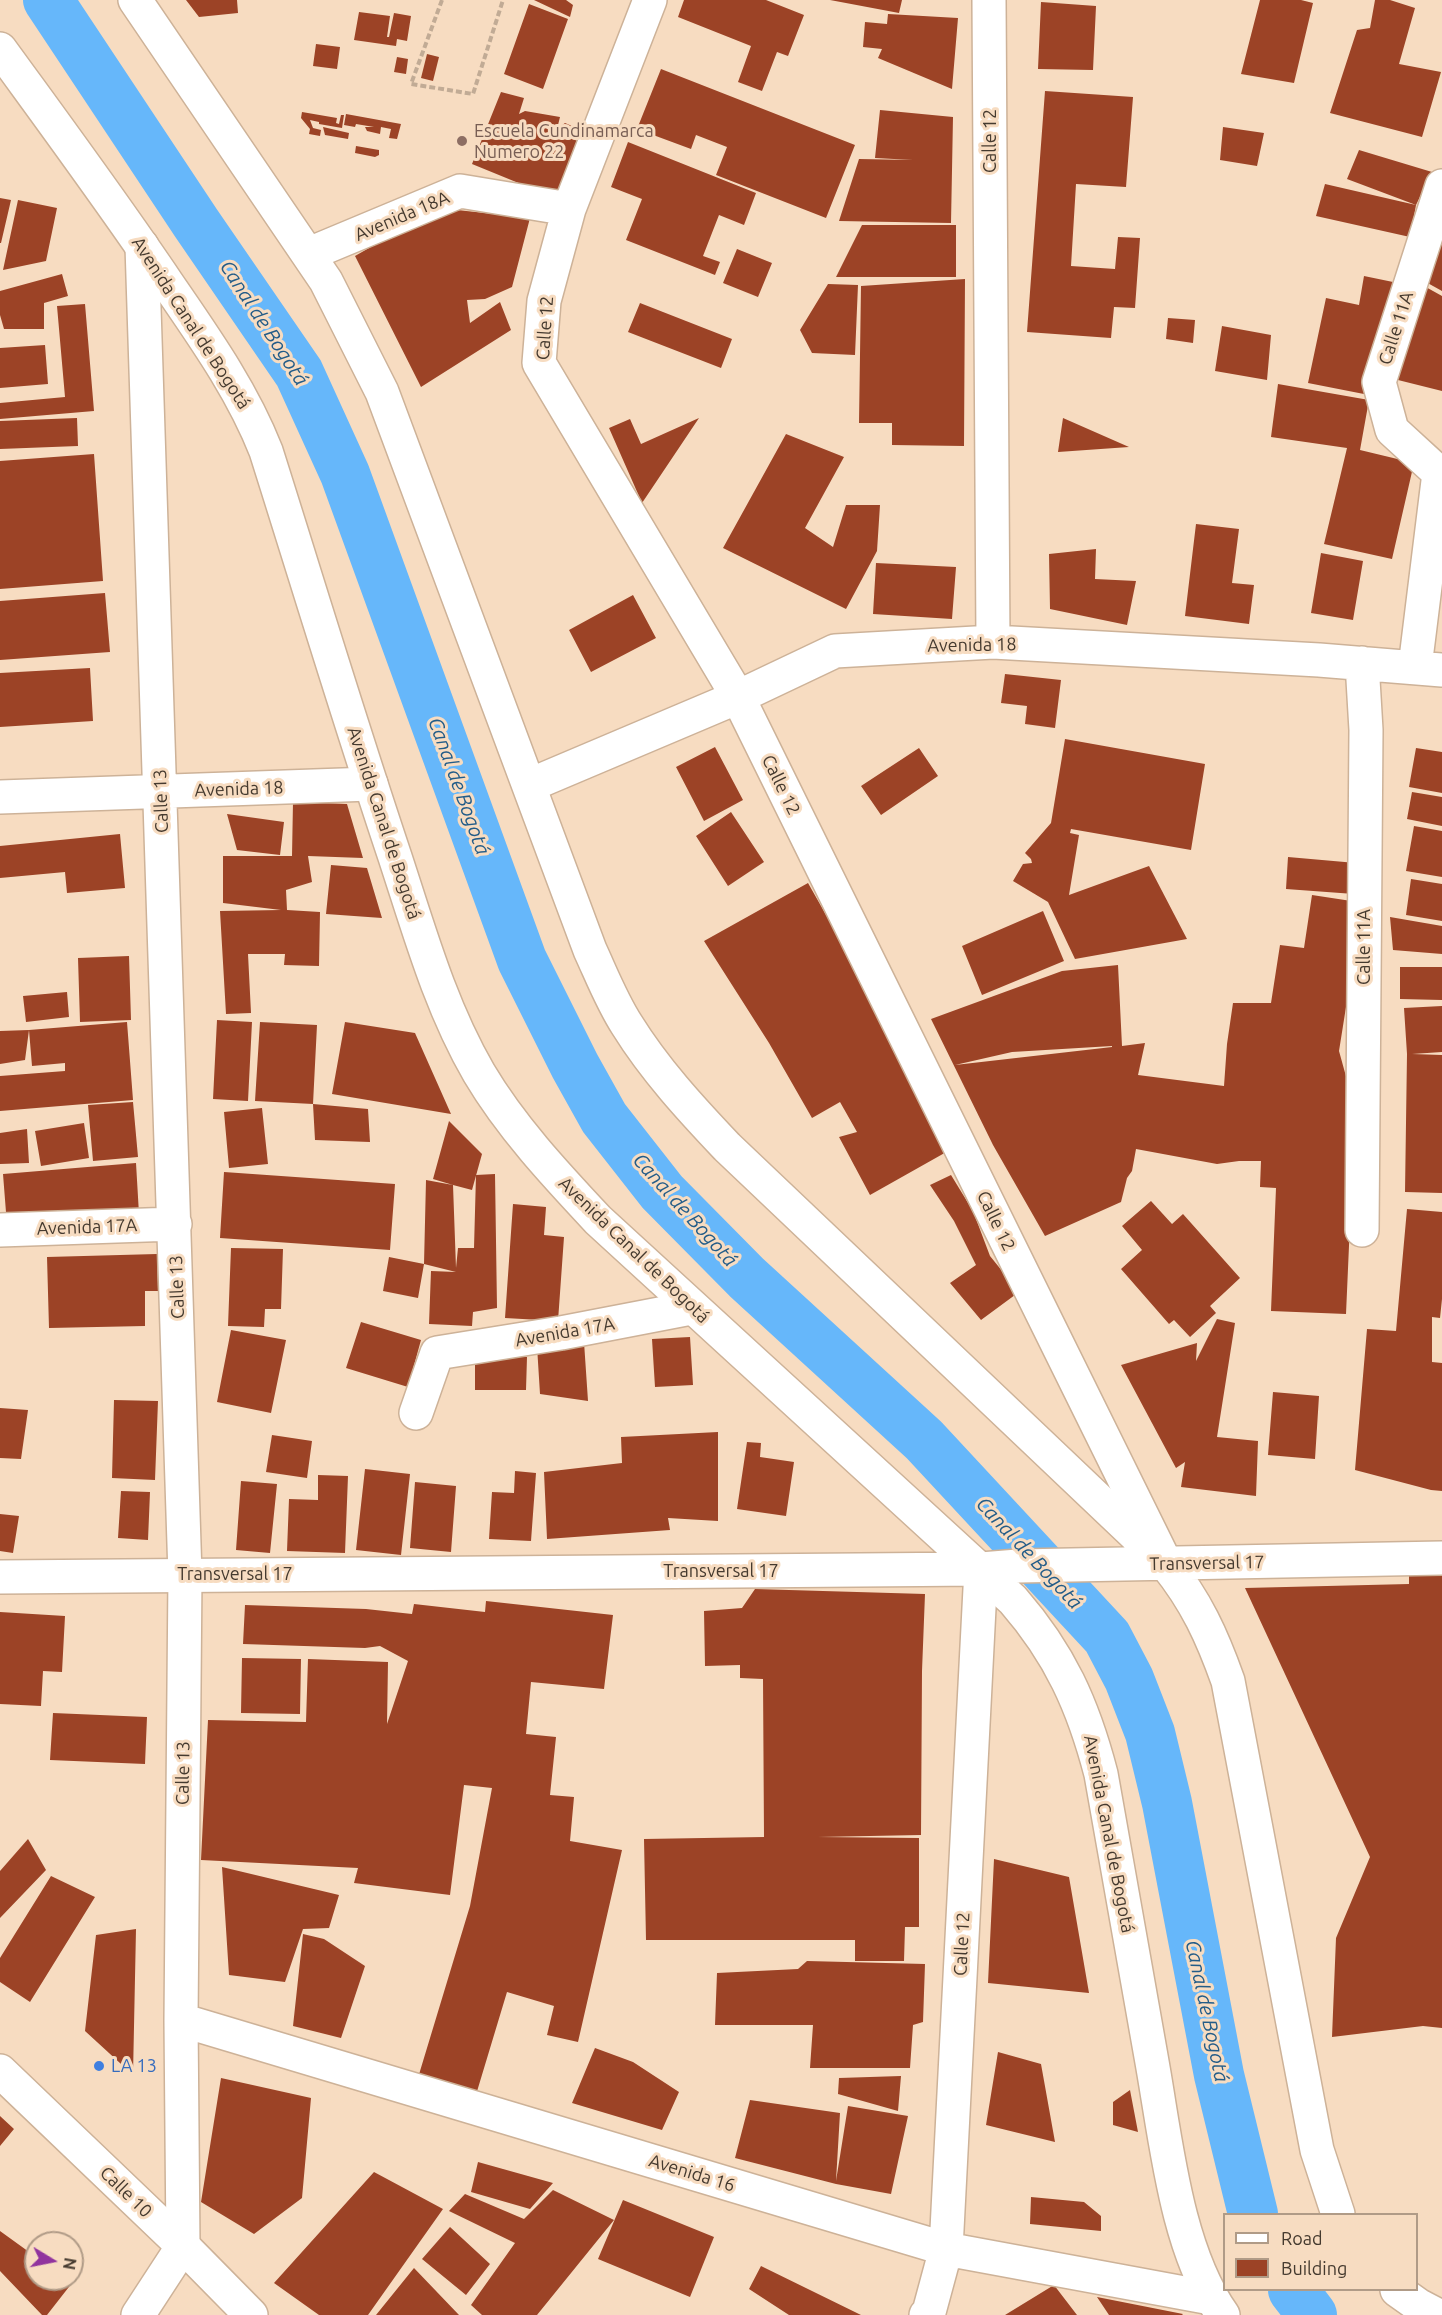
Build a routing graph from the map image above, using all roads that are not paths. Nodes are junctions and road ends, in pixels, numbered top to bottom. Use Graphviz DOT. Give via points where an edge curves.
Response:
graph roads {
  1 [pos="135,0"];
  2 [pos="650,0"];
  3 [pos="989,0"];
  4 [pos="0,49"];
  5 [pos="1442,186"];
  6 [pos="569,209"];
  7 [pos="142,246"];
  8 [pos="309,254"];
  9 [pos="993,642"];
  10 [pos="1362,663"];
  11 [pos="1429,668"];
  12 [pos="738,697"];
  13 [pos="370,784"];
  14 [pos="530,785"];
  15 [pos="160,792"];
  16 [pos="0,797"];
  17 [pos="175,1224"];
  18 [pos="0,1230"];
  19 [pos="1362,1230"];
  20 [pos="691,1308"];
  21 [pos="416,1413"];
  22 [pos="1442,1558"];
  23 [pos="1155,1564"];
  24 [pos="981,1569"];
  25 [pos="185,1575"];
  26 [pos="0,1577"];
  27 [pos="181,2020"];
  28 [pos="0,2072"];
  29 [pos="1338,2213"];
  30 [pos="183,2246"];
  31 [pos="946,2249"];
  32 [pos="1400,2291"];
  33 [pos="1217,2306"];
  34 [pos="138,2315"];
  35 [pos="251,2315"];
  36 [pos="926,2315"];
  37 [pos="1437,2315"];
  1 -- 8 [label="street"];
  2 -- 6 [label="street, Calle 12"];
  3 -- 9 [label="street, Calle 12"];
  4 -- 7 [label="street, Avenida Canal de Bogotá"];
  5 -- 11 [label="street, Calle 11A" via="1379,382 1392,430 1439,473"];
  6 -- 8 [label="street, Avenida 18A" via="460,191"];
  6 -- 12 [label="street, Calle 12" via="544,301 539,363"];
  7 -- 13 [label="street, Avenida Canal de Bogotá" via="217,355 254,419"];
  7 -- 15 [label="street, Calle 13"];
  8 -- 14 [label="street" via="348,321 382,392"];
  9 -- 10 [label="street, Avenida 18"];
  9 -- 12 [label="street, Avenida 18" via="836,651"];
  10 -- 11 [label="street, Avenida 18"];
  10 -- 19 [label="street, Calle 11A" via="1366,742"];
  12 -- 14 [label="street, Avenida 18"];
  12 -- 23 [label="street, Calle 12"];
  13 -- 15 [label="street, Avenida 18"];
  13 -- 20 [label="street, Avenida Canal de Bogotá" via="440,992 478,1072 506,1113 598,1221"];
  14 -- 23 [label="street" via="609,994 686,1105"];
  15 -- 16 [label="street, Avenida 18"];
  15 -- 17 [label="street, Calle 13"];
  17 -- 18 [label="street, Avenida 17A"];
  17 -- 25 [label="street, Calle 13"];
  20 -- 21 [label="street, Avenida 17A" via="437,1353"];
  20 -- 24 [label="street, Avenida Canal de Bogotá"];
  22 -- 23 [label="street, Transversal 17"];
  23 -- 24 [label="street, Transversal 17"];
  23 -- 29 [label="street" via="1188,1591 1213,1639 1228,1681 1317,2150"];
  24 -- 25 [label="street, Transversal 17"];
  24 -- 31 [label="street, Calle 12"];
  24 -- 33 [label="street, Avenida Canal de Bogotá" via="1020,1608 1046,1643 1068,1678 1091,1736 1174,2184 1187,2235"];
  25 -- 26 [label="street, Transversal 17"];
  25 -- 27 [label="street, Calle 13"];
  27 -- 30 [label="street, Calle 13"];
  27 -- 31 [label="street, Avenida 16"];
  28 -- 30 [label="street, Calle 10"];
  30 -- 34 [label="street"];
  30 -- 35 [label="street, Calle 10"];
  31 -- 33 [label="street, Avenida 16"];
  31 -- 36 [label="street, Calle 12"];
  32 -- 37 [label="street"];
}
